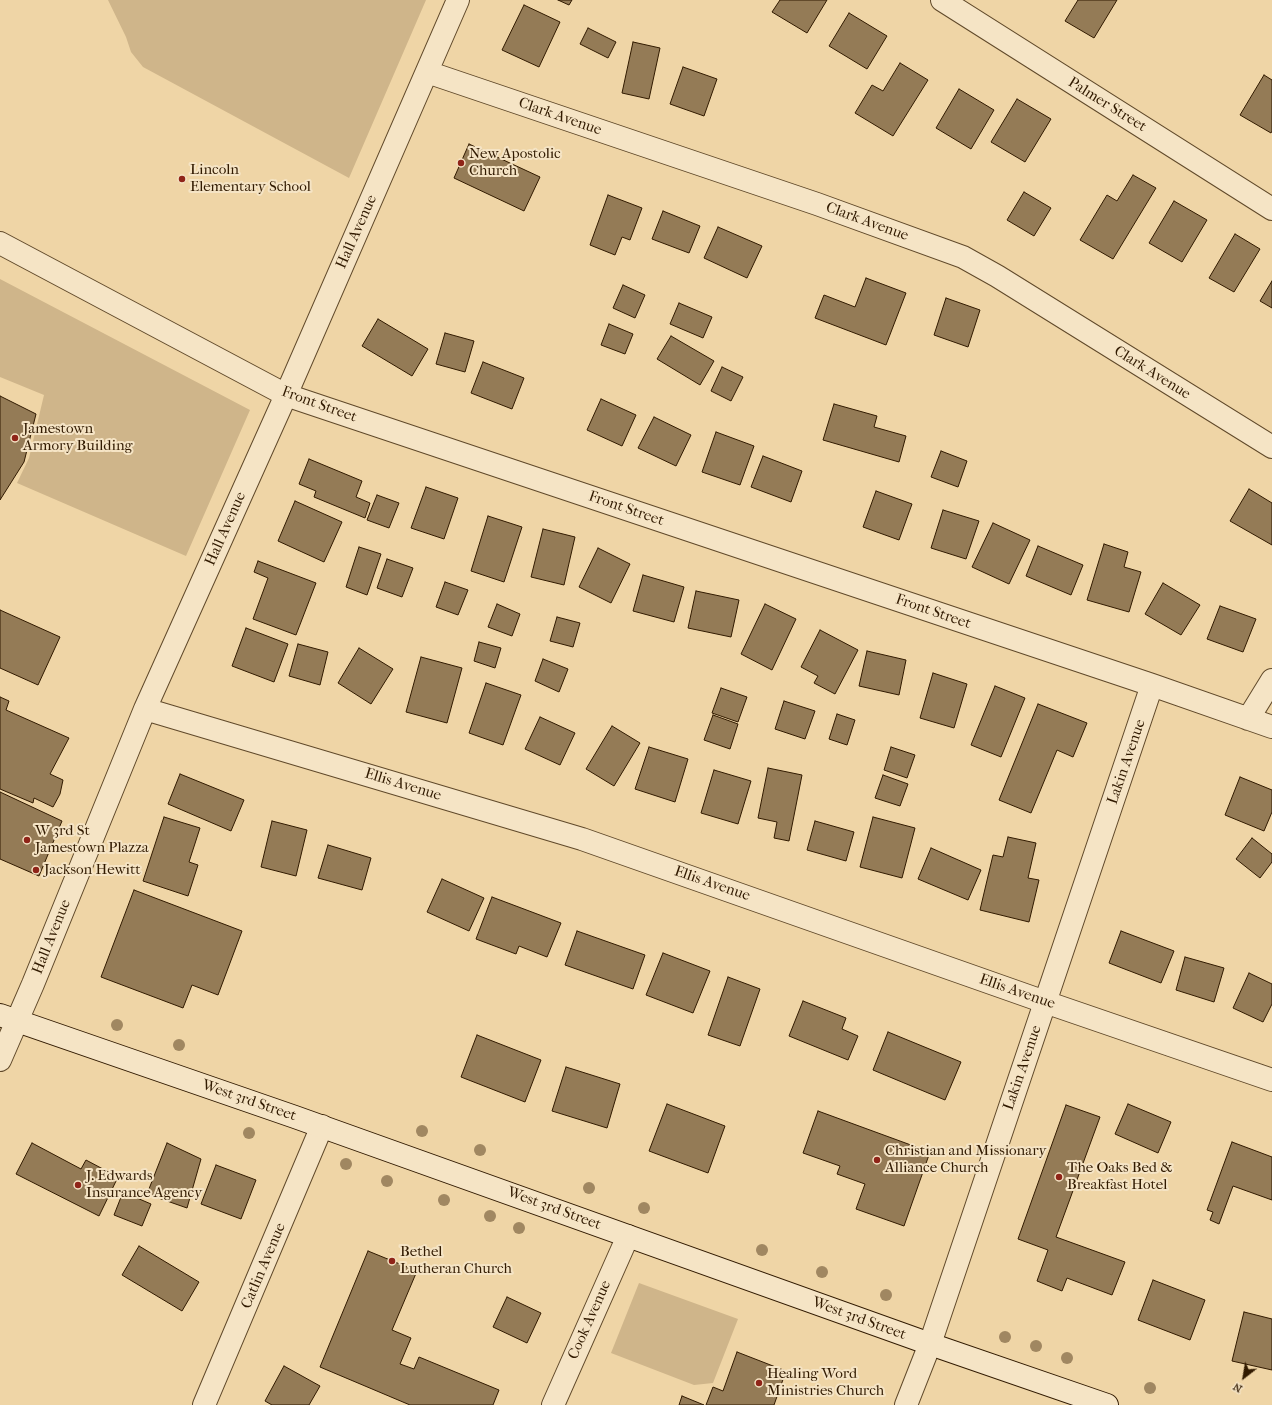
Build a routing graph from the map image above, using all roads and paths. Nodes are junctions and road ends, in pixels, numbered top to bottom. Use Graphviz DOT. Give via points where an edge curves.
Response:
graph roads {
  1 [pos="458,0"];
  2 [pos="942,0"];
  3 [pos="427,72"];
  4 [pos="1272,208"];
  5 [pos="0,244"];
  6 [pos="286,395"];
  7 [pos="1272,447"];
  8 [pos="1272,680"];
  9 [pos="1152,685"];
  10 [pos="145,709"];
  11 [pos="1248,719"];
  12 [pos="1272,727"];
  13 [pos="1045,1002"];
  14 [pos="9,1017"];
  15 [pos="0,1060"];
  16 [pos="1272,1080"];
  17 [pos="322,1126"];
  18 [pos="628,1236"];
  19 [pos="930,1344"];
  20 [pos="204,1405"];
  21 [pos="553,1405"];
  22 [pos="906,1405"];
  23 [pos="1107,1405"];
  1 -- 3 [label="street, Hall Avenue"];
  2 -- 4 [label="street, Palmer Street"];
  3 -- 6 [label="street, Hall Avenue"];
  3 -- 7 [label="street, Clark Avenue" via="817,204 963,257"];
  5 -- 6 [label="street, Front Street"];
  6 -- 9 [label="street, Front Street"];
  6 -- 10 [label="street, Hall Avenue"];
  8 -- 11 [label="street"];
  9 -- 11 [label="street, Front Street"];
  9 -- 13 [label="street, Lakin Avenue"];
  10 -- 13 [label="street, Ellis Avenue" via="582,839"];
  10 -- 14 [label="street, Hall Avenue"];
  11 -- 12 [label="street, Front Street"];
  13 -- 16 [label="street, Ellis Avenue"];
  13 -- 19 [label="street, Lakin Avenue"];
  14 -- 15 [label="street, Hall Avenue"];
  14 -- 17 [label="street, West 3rd Street"];
  17 -- 18 [label="street, West 3rd Street"];
  17 -- 20 [label="street, Catlin Avenue"];
  18 -- 19 [label="street, West 3rd Street"];
  18 -- 21 [label="street, Cook Avenue"];
  19 -- 22 [label="street, Lakin Avenue"];
  19 -- 23 [label="street, West 3rd Street"];
}
